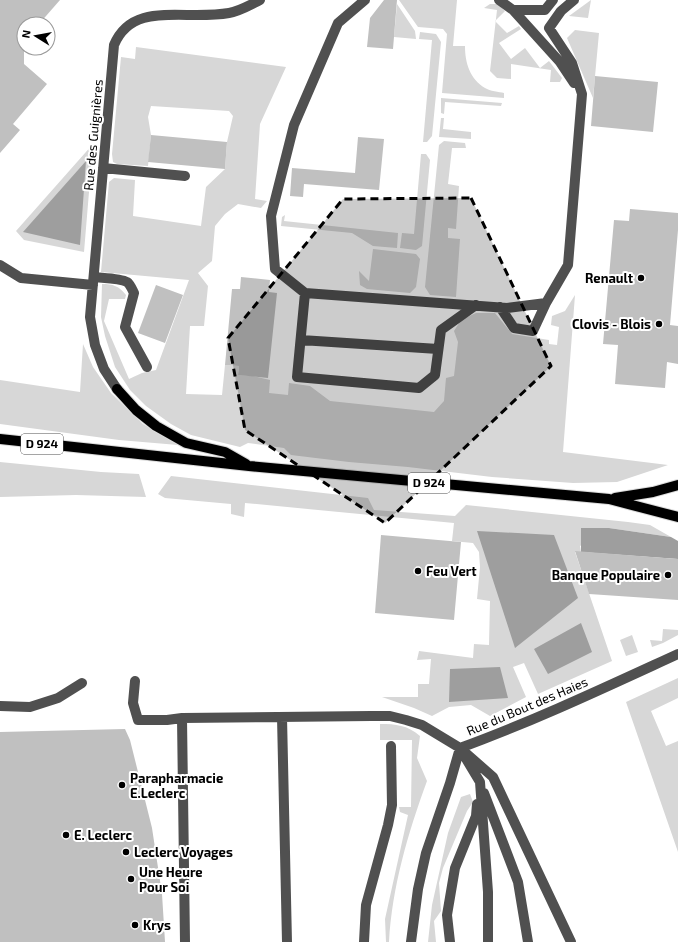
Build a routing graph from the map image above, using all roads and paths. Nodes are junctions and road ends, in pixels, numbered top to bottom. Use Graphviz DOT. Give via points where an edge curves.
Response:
graph roads {
  1 [pos="260,0"];
  2 [pos="365,0"];
  3 [pos="499,0"];
  4 [pos="553,0"];
  5 [pos="574,0"];
  6 [pos="513,10"];
  7 [pos="582,94"];
  8 [pos="103,168"];
  9 [pos="185,176"];
  10 [pos="0,265"];
  11 [pos="94,281"];
  12 [pos="305,293"];
  13 [pos="546,303"];
  14 [pos="476,305"];
  15 [pos="500,307"];
  16 [pos="301,340"];
  17 [pos="438,349"];
  18 [pos="147,366"];
  19 [pos="117,388"];
  20 [pos="0,439"];
  21 [pos="250,466"];
  22 [pos="678,486"];
  23 [pos="609,499"];
  24 [pos="678,517"];
  25 [pos="678,654"];
  26 [pos="135,681"];
  27 [pos="82,683"];
  28 [pos="0,706"];
  29 [pos="182,718"];
  30 [pos="282,718"];
  31 [pos="391,746"];
  32 [pos="460,748"];
  33 [pos="480,782"];
  34 [pos="185,942"];
  35 [pos="286,942"];
  36 [pos="364,942"];
  37 [pos="411,942"];
  38 [pos="450,942"];
  39 [pos="488,942"];
  40 [pos="528,942"];
  41 [pos="570,942"];
  1 -- 8 [label="street, Rue des Guignières" via="228,13 158,7 144,9 135,12 126,20 114,45"];
  2 -- 12 [label="street" via="338,23 294,125 271,216 274,269"];
  3 -- 6 [label="street"];
  4 -- 6 [label="street" via="544,10"];
  5 -- 7 [label="street" via="550,28 572,64"];
  6 -- 7 [label="street" via="560,62"];
  7 -- 13 [label="street" via="568,265"];
  8 -- 9 [label="street"];
  8 -- 11 [label="street, Rue des Guignières"];
  10 -- 11 [label="street" via="21,278"];
  11 -- 18 [label="street" via="122,281 131,286 134,293 125,327"];
  11 -- 19 [label="street, Rue des Guignières" via="90,317 95,345 104,369"];
  12 -- 14 [label="street"];
  12 -- 16 [label="street"];
  13 -- 15 [label="street"];
  13 -- 15 [label="street" via="532,331 514,328"];
  14 -- 15 [label="street"];
  14 -- 17 [label="street" via="441,330"];
  16 -- 17 [label="street"];
  16 -- 17 [label="street" via="297,377 419,388 435,375"];
  19 -- 21 [label="main road" via="136,410 156,426 186,443 225,452"];
  20 -- 21 [label="main road, D 924"];
  21 -- 23 [label="main road, D 924"];
  22 -- 23 [label="main road, D 924"];
  23 -- 24 [label="main road, D 924"];
  25 -- 32 [label="street, Rue du Bout des Haies" via="588,695"];
  26 -- 29 [label="street" via="133,703 138,720"];
  27 -- 28 [label="street" via="58,698 30,708"];
  29 -- 30 [label="street"];
  29 -- 34 [label="street"];
  30 -- 32 [label="street" via="390,716 422,725"];
  30 -- 35 [label="street"];
  31 -- 36 [label="street" via="392,806 366,905"];
  32 -- 33 [label="street"];
  32 -- 37 [label="street, Rue du Bout des Haies" via="426,853"];
  32 -- 41 [label="street" via="493,777"];
  33 -- 38 [label="street" via="476,816 455,868 447,914"];
  33 -- 39 [label="street" via="488,892"];
  33 -- 40 [label="street" via="518,882"];
}
